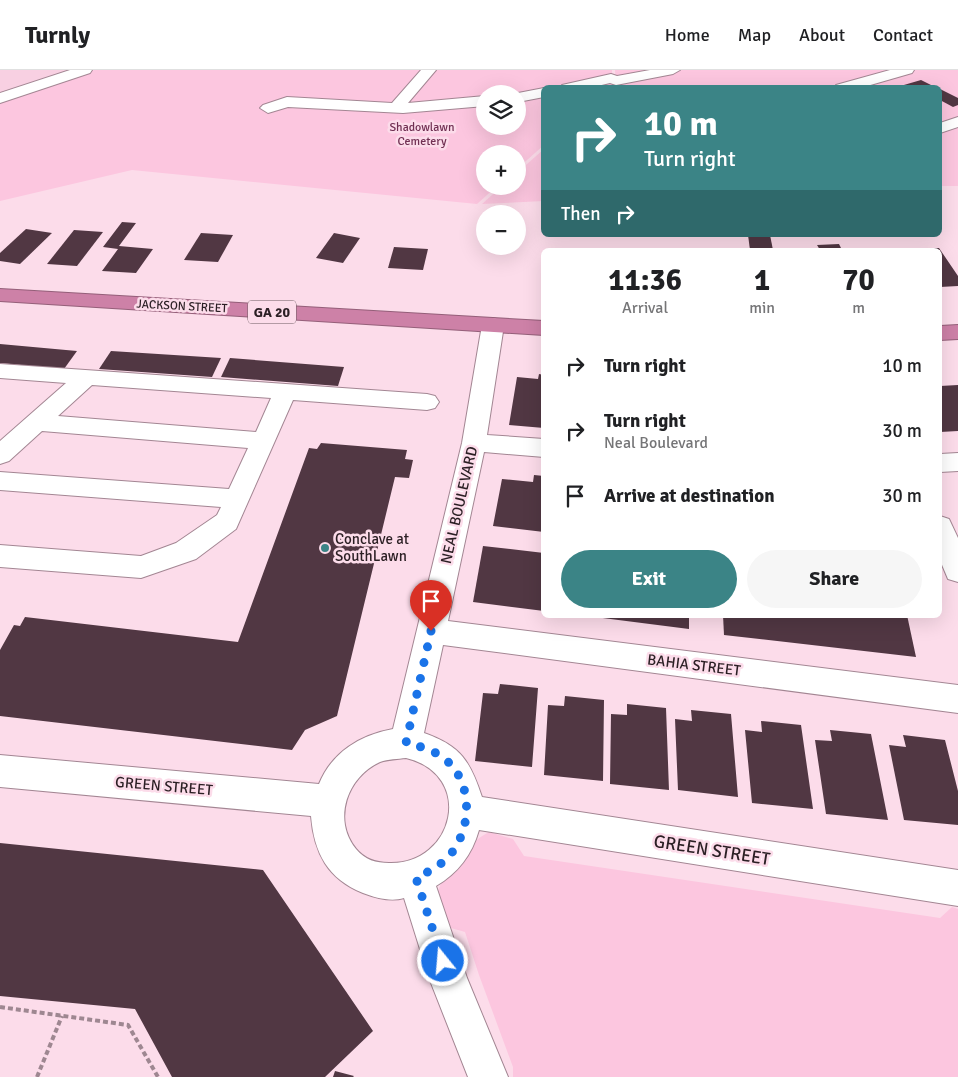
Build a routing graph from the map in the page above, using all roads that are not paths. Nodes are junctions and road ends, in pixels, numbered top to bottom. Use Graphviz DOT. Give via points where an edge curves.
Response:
graph roads {
  1 [pos="85,70"];
  2 [pos="429,70"];
  3 [pos="673,70"];
  4 [pos="907,70"];
  5 [pos="614,79"];
  6 [pos="583,85"];
  7 [pos="852,85"];
  8 [pos="541,93"];
  9 [pos="526,95"];
  10 [pos="0,98"];
  11 [pos="476,102"];
  12 [pos="268,108"];
  13 [pos="396,108"];
  14 [pos="958,122"];
  15 [pos="942,127"];
  16 [pos="0,295"];
  17 [pos="494,325"];
  18 [pos="541,328"];
  19 [pos="958,332"];
  20 [pos="942,333"];
  21 [pos="0,370"];
  22 [pos="87,377"];
  23 [pos="284,393"];
  24 [pos="427,402"];
  25 [pos="35,422"];
  26 [pos="263,441"];
  27 [pos="474,443"];
  28 [pos="541,448"];
  29 [pos="0,455"];
  30 [pos="958,462"];
  31 [pos="942,463"];
  32 [pos="0,481"];
  33 [pos="237,499"];
  34 [pos="942,531"];
  35 [pos="0,556"];
  36 [pos="958,571"];
  37 [pos="431,631"];
  38 [pos="958,699"];
  39 [pos="406,743"];
  40 [pos="0,771"];
  41 [pos="328,801"];
  42 [pos="467,811"];
  43 [pos="416,878"];
  44 [pos="958,888"];
  45 [pos="488,1077"];
  1 -- 10 [label="street"];
  2 -- 13 [label="street"];
  3 -- 5 [label="street"];
  4 -- 7 [label="street"];
  5 -- 6 [label="street"];
  8 -- 9 [label="street"];
  11 -- 13 [label="street" via="433,108"];
  12 -- 13 [label="street" via="300,102"];
  14 -- 15 [label="street"];
  16 -- 17 [label="highway, JACKSON STREET / GA 20"];
  17 -- 18 [label="highway, JACKSON STREET / GA 20"];
  17 -- 27 [label="street, NEAL BOULEVARD"];
  19 -- 20 [label="highway"];
  21 -- 22 [label="street"];
  22 -- 23 [label="street"];
  22 -- 25 [label="street"];
  23 -- 24 [label="street"];
  23 -- 26 [label="street"];
  25 -- 26 [label="street"];
  25 -- 29 [label="street"];
  26 -- 33 [label="street"];
  27 -- 28 [label="street"];
  27 -- 37 [label="street, NEAL BOULEVARD"];
  30 -- 31 [label="street"];
  32 -- 33 [label="street"];
  33 -- 35 [label="street" via="227,522 186,551 140,567"];
  34 -- 36 [label="street"];
  37 -- 38 [label="street, BAHIA STREET"];
  37 -- 39 [label="street, NEAL BOULEVARD"];
  39 -- 41 [label="street" via="366,752 349,764 336,781"];
  39 -- 42 [label="street" via="443,757 465,790"];
  40 -- 41 [label="street, GREEN STREET"];
  41 -- 43 [label="street" via="326,824 333,847 347,866 368,878 392,883"];
  42 -- 43 [label="street" via="463,832 453,851 437,867"];
  42 -- 44 [label="street, GREEN STREET"];
  43 -- 45 [label="street" via="448,978"];
}
